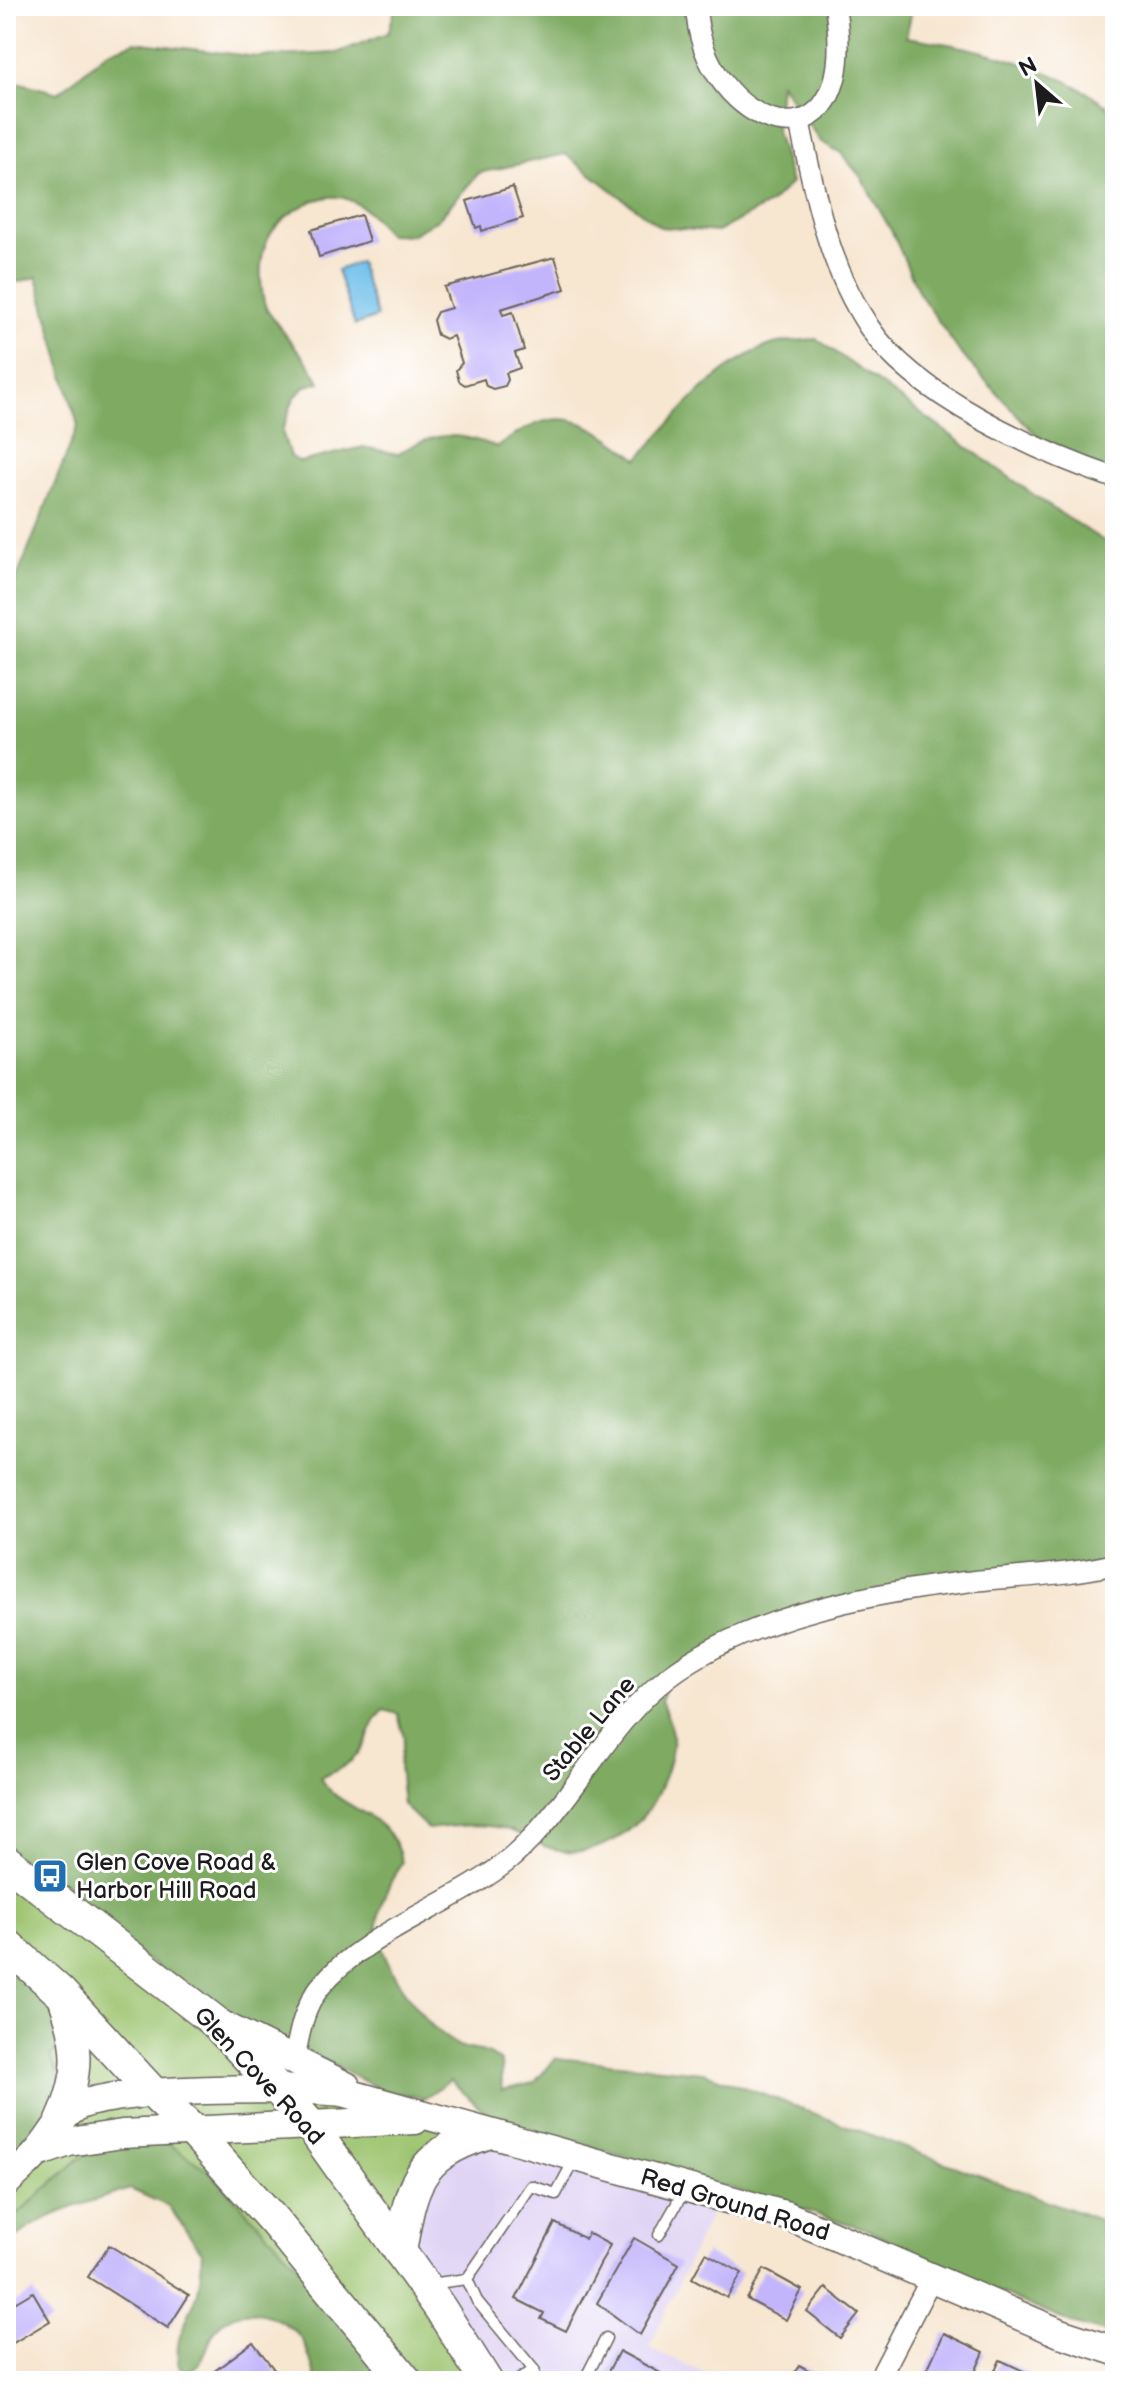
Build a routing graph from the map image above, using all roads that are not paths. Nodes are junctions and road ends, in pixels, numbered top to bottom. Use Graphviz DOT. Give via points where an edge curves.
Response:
graph roads {
  1 [pos="696,6"];
  2 [pos="835,6"];
  3 [pos="799,120"];
  4 [pos="1115,478"];
  5 [pos="1115,1564"];
  6 [pos="6,1861"];
  7 [pos="6,1944"];
  8 [pos="61,1993"];
  9 [pos="214,2021"];
  10 [pos="294,2061"];
  11 [pos="278,2089"];
  12 [pos="154,2094"];
  13 [pos="383,2103"];
  14 [pos="436,2118"];
  15 [pos="60,2121"];
  16 [pos="311,2126"];
  17 [pos="193,2131"];
  18 [pos="484,2134"];
  19 [pos="38,2153"];
  20 [pos="575,2158"];
  21 [pos="6,2183"];
  22 [pos="685,2188"];
  23 [pos="659,2235"];
  24 [pos="400,2252"];
  25 [pos="932,2277"];
  26 [pos="467,2279"];
  27 [pos="423,2284"];
  28 [pos="606,2338"];
  29 [pos="1115,2351"];
  30 [pos="534,2376"];
  31 [pos="406,2381"];
  32 [pos="486,2381"];
  33 [pos="517,2381"];
  34 [pos="584,2381"];
  35 [pos="878,2381"];
  1 -- 3 [label="street" via="697,33 732,94 770,121"];
  2 -- 3 [label="street" via="840,65 835,87 825,105"];
  3 -- 4 [label="street" via="835,262 869,328 887,349 933,389 986,420 1036,448"];
  5 -- 10 [label="street, Stable Lane" via="1078,1573 860,1598 759,1630 691,1662 631,1712 558,1807 510,1858 404,1922 320,1988 301,2027"];
  6 -- 9 [label="main road, Glen Cove Road"];
  7 -- 8 [label="main road"];
  8 -- 12 [label="main road"];
  8 -- 15 [label="street" via="77,2051 76,2074"];
  9 -- 10 [label="street"];
  9 -- 11 [label="main road, Glen Cove Road"];
  10 -- 13 [label="street"];
  11 -- 12 [label="street, Red Ground Road"];
  11 -- 13 [label="street, Red Ground Road" via="343,2092"];
  11 -- 16 [label="main road, Glen Cove Road"];
  12 -- 15 [label="street, Red Ground Road" via="86,2103"];
  12 -- 17 [label="main road"];
  13 -- 14 [label="street, Red Ground Road"];
  14 -- 16 [label="street, Red Ground Road"];
  14 -- 18 [label="street, Red Ground Road"];
  15 -- 19 [label="street"];
  16 -- 17 [label="street, Red Ground Road"];
  16 -- 24 [label="main road, Glen Cove Road"];
  17 -- 19 [label="street, Red Ground Road" via="93,2137"];
  17 -- 31 [label="main road"];
  18 -- 20 [label="street, Red Ground Road"];
  18 -- 24 [label="main road" via="442,2152 423,2169 412,2188"];
  19 -- 21 [label="street"];
  20 -- 22 [label="street, Red Ground Road"];
  20 -- 26 [label="lane" via="556,2194 531,2186"];
  22 -- 23 [label="lane"];
  22 -- 25 [label="street, Red Ground Road" via="788,2216"];
  24 -- 27 [label="main road, Glen Cove Road"];
  25 -- 29 [label="street, Red Ground Road"];
  25 -- 35 [label="street"];
  26 -- 27 [label="lane"];
  26 -- 30 [label="lane" via="477,2301"];
  27 -- 32 [label="main road, Glen Cove Road"];
  28 -- 34 [label="lane"];
  30 -- 33 [label="lane"];
}
